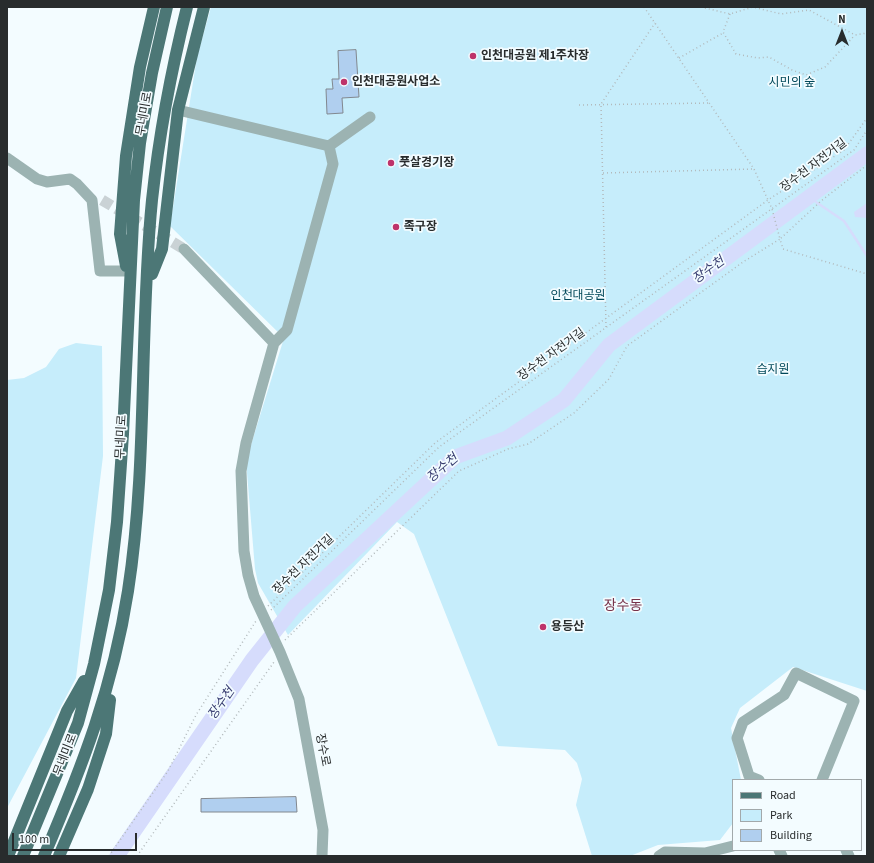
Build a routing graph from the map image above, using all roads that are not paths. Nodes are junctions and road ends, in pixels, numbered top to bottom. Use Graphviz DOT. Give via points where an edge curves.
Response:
graph roads {
  1 [pos="154,7"];
  2 [pos="167,7"];
  3 [pos="187,7"];
  4 [pos="204,7"];
  5 [pos="178,110"];
  6 [pos="370,117"];
  7 [pos="329,146"];
  8 [pos="7,158"];
  9 [pos="184,249"];
  10 [pos="127,271"];
  11 [pos="130,285"];
  12 [pos="147,285"];
  13 [pos="274,343"];
  14 [pos="94,664"];
  15 [pos="113,668"];
  16 [pos="756,779"];
  17 [pos="822,779"];
  18 [pos="732,846"];
  19 [pos="8,856"];
  20 [pos="23,856"];
  21 [pos="44,856"];
  22 [pos="58,856"];
  23 [pos="322,856"];
  24 [pos="659,856"];
  1 -- 10 [label="main road" via="140,67 126,156 120,234"];
  2 -- 11 [label="main road, 무네미로" via="140,143"];
  3 -- 12 [label="main road, 무네미로" via="170,76 159,146 152,201"];
  4 -- 5 [label="main road"];
  5 -- 7 [label="street"];
  5 -- 12 [label="main road" via="162,249"];
  6 -- 7 [label="street"];
  7 -- 13 [label="street" via="334,164 287,330"];
  8 -- 10 [label="street" via="37,179 47,182 70,179 97,200 100,271"];
  9 -- 13 [label="street"];
  10 -- 11 [label="main road"];
  11 -- 14 [label="main road, 무네미로" via="117,522 109,590"];
  12 -- 15 [label="main road, 무네미로" via="137,524 128,592"];
  13 -- 23 [label="street, 장수로" via="246,443 241,471 244,551 254,596 300,700 323,830"];
  14 -- 19 [label="main road" via="68,711"];
  14 -- 20 [label="main road, 무네미로" via="78,723"];
  15 -- 21 [label="main road, 무네미로" via="96,727 74,787"];
  15 -- 22 [label="main road" via="106,734 88,789"];
  16 -- 17 [label="street" via="749,776 737,738 743,722 784,695 796,673 854,701"];
  18 -- 24 [label="street" via="705,853 664,852"];
}
